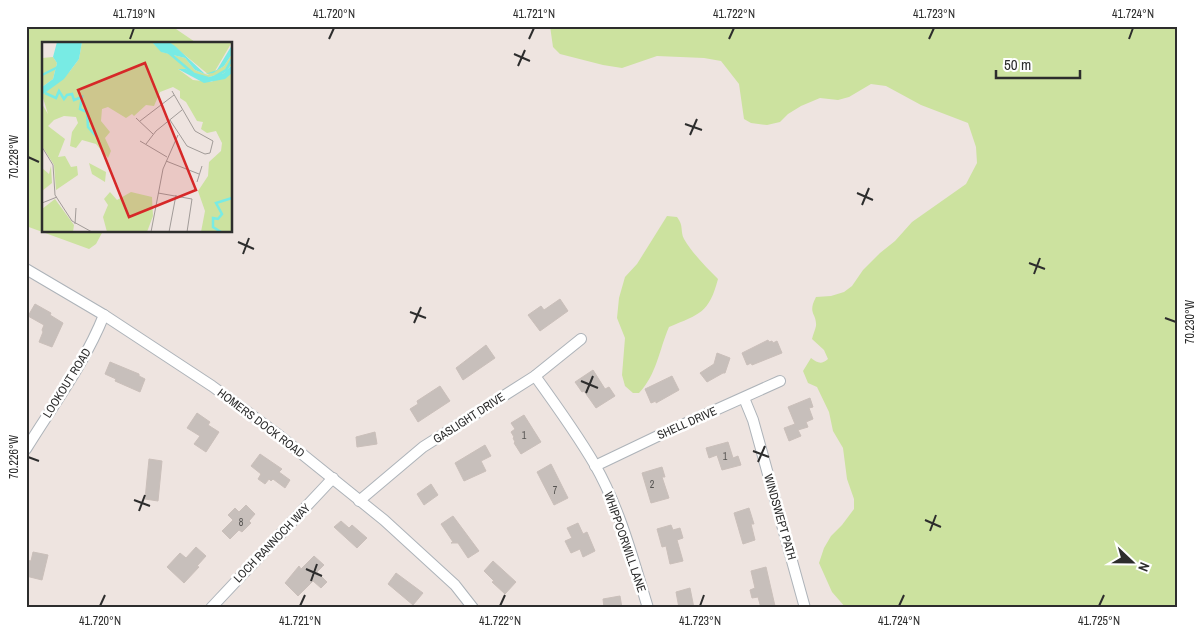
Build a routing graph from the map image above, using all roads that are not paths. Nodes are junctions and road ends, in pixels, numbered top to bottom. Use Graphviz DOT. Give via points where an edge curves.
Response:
graph roads {
  1 [pos="26,269"];
  2 [pos="104,316"];
  3 [pos="581,339"];
  4 [pos="535,376"];
  5 [pos="780,381"];
  6 [pos="744,398"];
  7 [pos="27,448"];
  8 [pos="596,466"];
  9 [pos="333,478"];
  10 [pos="360,501"];
  11 [pos="211,608"];
  12 [pos="473,608"];
  13 [pos="648,608"];
  14 [pos="805,608"];
  1 -- 2 [label="street, HOMERS DOCK ROAD"];
  2 -- 7 [label="street, LOOKOUT ROAD" via="77,369"];
  2 -- 9 [label="street, HOMERS DOCK ROAD" via="212,386"];
  3 -- 4 [label="street, GASLIGHT DRIVE"];
  4 -- 8 [label="street, WHIPPOORWILL LANE"];
  4 -- 10 [label="street, GASLIGHT DRIVE" via="424,448"];
  5 -- 6 [label="street, SHELL DRIVE"];
  6 -- 8 [label="street, SHELL DRIVE"];
  6 -- 14 [label="street, WINDSWEPT PATH" via="753,420"];
  8 -- 13 [label="street, WHIPPOORWILL LANE" via="613,502"];
  9 -- 10 [label="street, HOMERS DOCK ROAD"];
  9 -- 11 [label="street, LOCH RANNOCH WAY"];
  10 -- 12 [label="street, HOMERS DOCK ROAD" via="429,560"];
}
